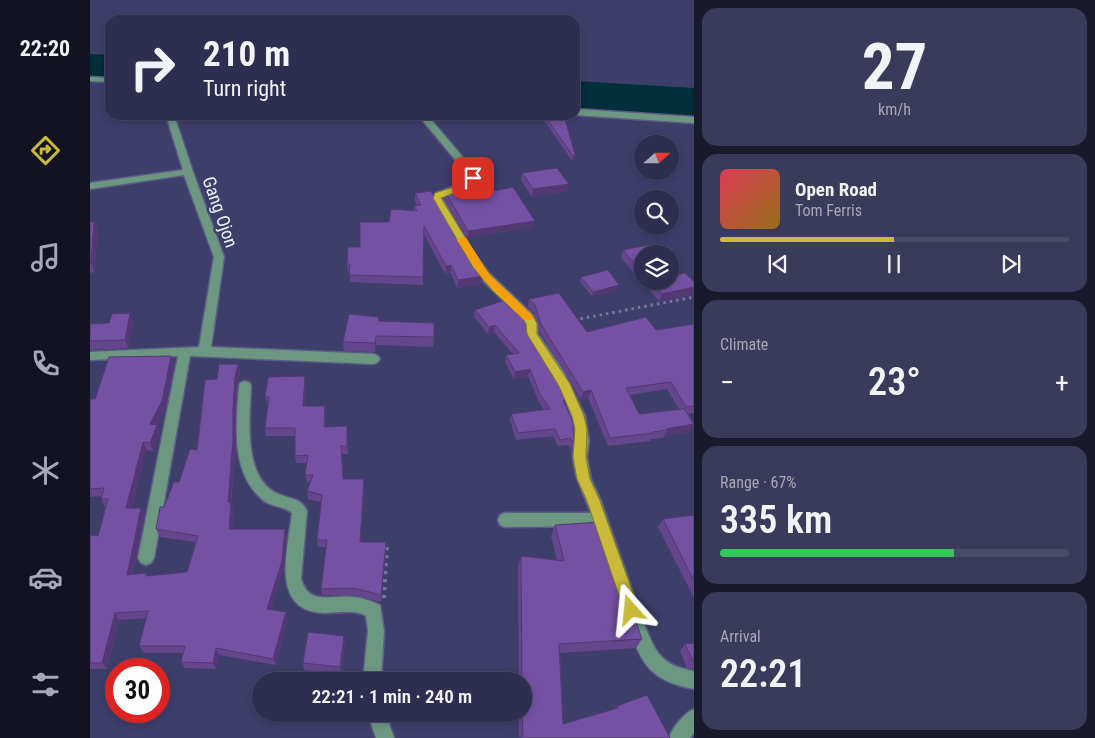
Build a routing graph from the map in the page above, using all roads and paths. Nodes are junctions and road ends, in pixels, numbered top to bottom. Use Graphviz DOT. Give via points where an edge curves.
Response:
graph roads {
  1 [pos="90,79"];
  2 [pos="105,80"];
  3 [pos="580,112"];
  4 [pos="172,120"];
  5 [pos="426,120"];
  6 [pos="694,120"];
  7 [pos="188,172"];
  8 [pos="90,186"];
  9 [pos="694,298"];
  10 [pos="569,321"];
  11 [pos="186,352"];
  12 [pos="204,352"];
  13 [pos="90,356"];
  14 [pos="374,359"];
  15 [pos="245,386"];
  16 [pos="504,520"];
  17 [pos="599,520"];
  18 [pos="388,543"];
  19 [pos="146,558"];
  20 [pos="374,611"];
  21 [pos="373,672"];
  22 [pos="694,680"];
  23 [pos="694,718"];
  24 [pos="379,722"];
  25 [pos="384,738"];
  26 [pos="678,738"];
  1 -- 2 [label="street"];
  3 -- 6 [label="street"];
  4 -- 7 [label="street, Gang Ojon"];
  5 -- 17 [label="street" via="473,175 470,184 439,195 440,204 486,276 532,323 532,334 558,372 572,401 581,429 580,457 584,479"];
  7 -- 8 [label="street"];
  7 -- 12 [label="street, Gang Ojon" via="219,257"];
  9 -- 10 [label="path"];
  11 -- 12 [label="street"];
  11 -- 13 [label="street"];
  11 -- 19 [label="street"];
  12 -- 14 [label="street"];
  15 -- 20 [label="street" via="243,447 252,478 273,499 294,505 300,511 293,579 295,590 308,603 360,605"];
  16 -- 17 [label="street"];
  17 -- 22 [label="street" via="648,657 661,671"];
  18 -- 20 [label="path" via="384,598"];
  20 -- 21 [label="street"];
  23 -- 26 [label="street"];
  24 -- 25 [label="street"];
}
